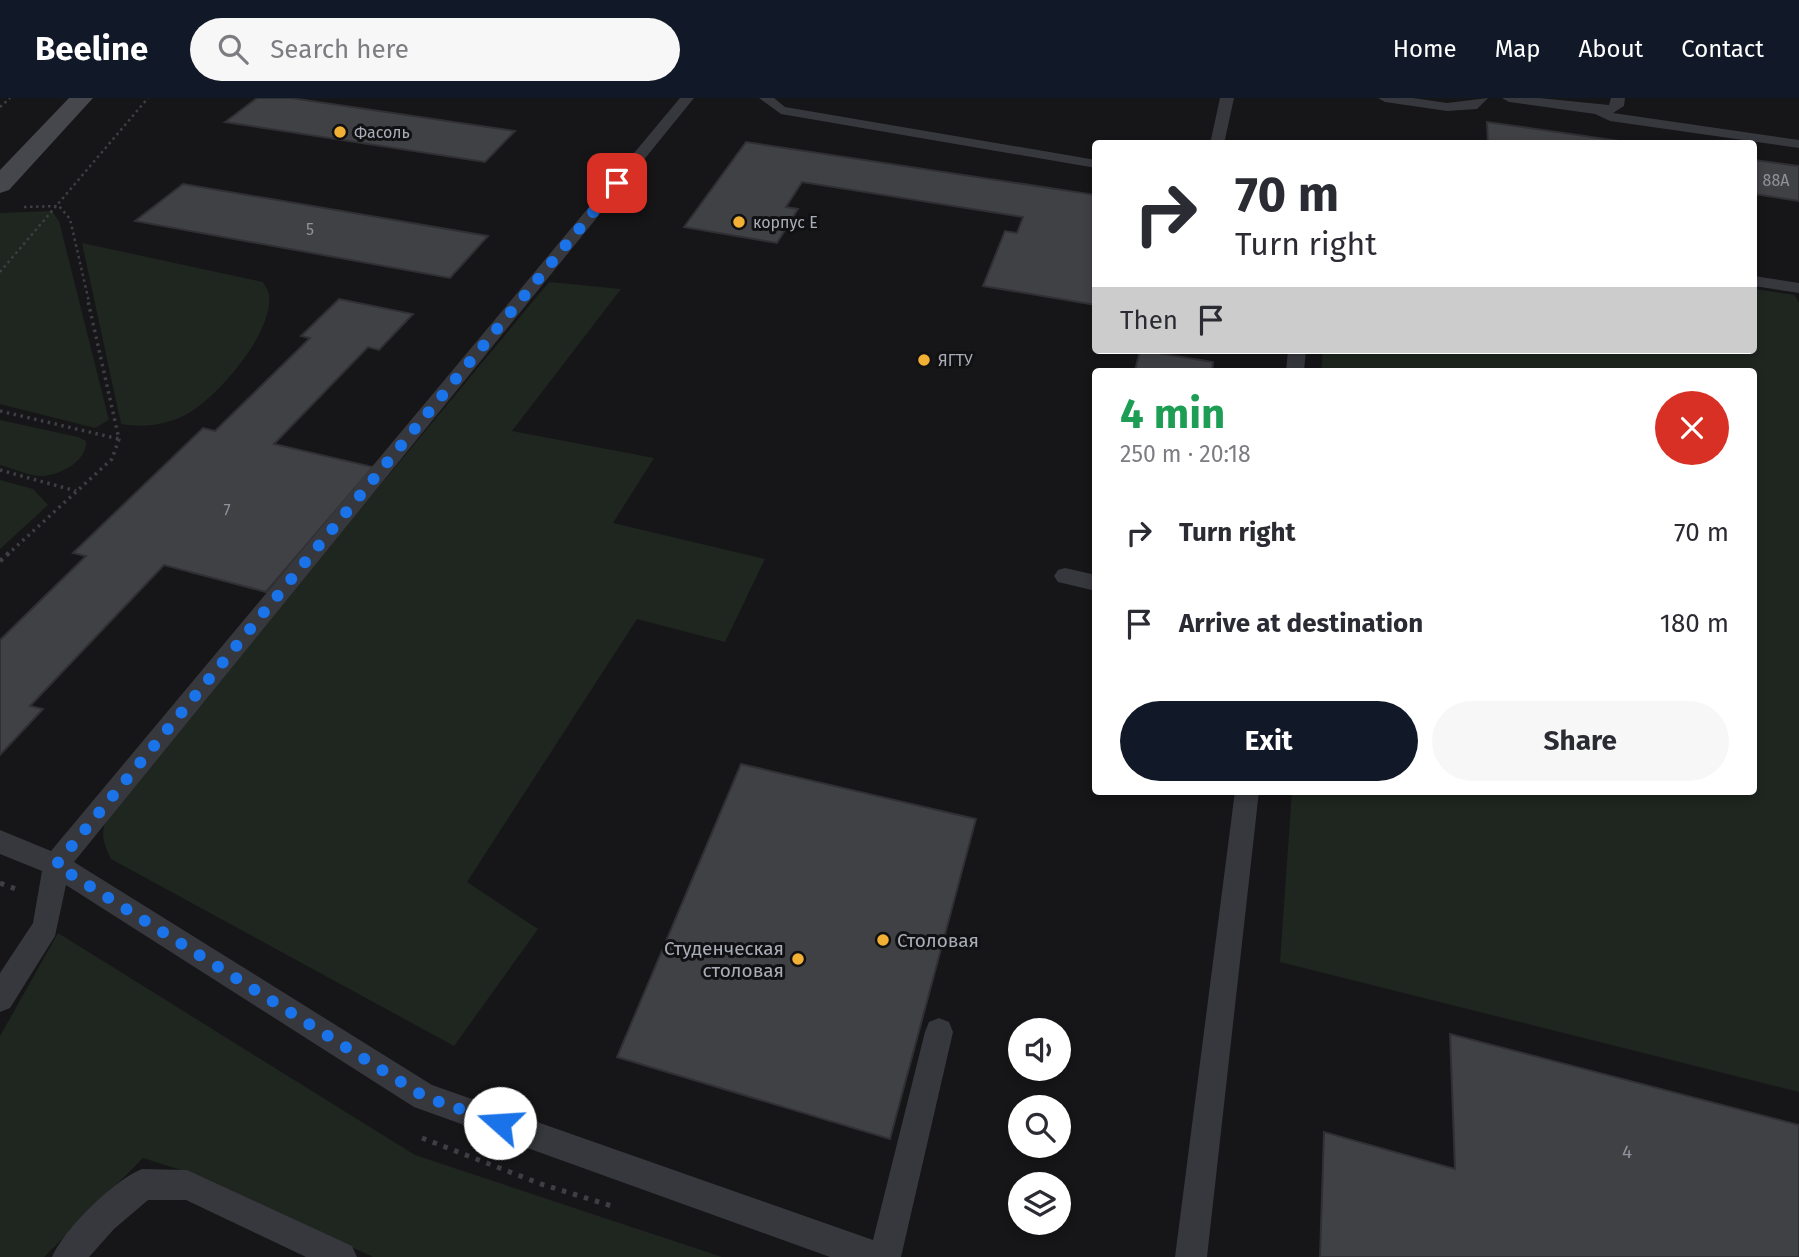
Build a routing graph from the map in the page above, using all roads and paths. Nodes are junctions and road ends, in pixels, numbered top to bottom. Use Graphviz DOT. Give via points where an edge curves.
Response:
graph roads {
  1 [pos="10,98"];
  2 [pos="82,98"];
  3 [pos="148,98"];
  4 [pos="687,98"];
  5 [pos="766,98"];
  6 [pos="1227,98"];
  7 [pos="1385,98"];
  8 [pos="1481,98"];
  9 [pos="1509,98"];
  10 [pos="1618,98"];
  11 [pos="0,107"];
  12 [pos="1599,110"];
  13 [pos="1218,140"];
  14 [pos="1799,144"];
  15 [pos="1092,163"];
  16 [pos="5,175"];
  17 [pos="54,206"];
  18 [pos="14,207"];
  19 [pos="0,272"];
  20 [pos="1757,281"];
  21 [pos="1799,288"];
  22 [pos="0,411"];
  23 [pos="119,439"];
  24 [pos="0,470"];
  25 [pos="77,491"];
  26 [pos="0,561"];
  27 [pos="1065,576"];
  28 [pos="1092,582"];
  29 [pos="1247,795"];
  30 [pos="0,842"];
  31 [pos="56,865"];
  32 [pos="0,998"];
  33 [pos="939,1032"];
  34 [pos="68,1257"];
  35 [pos="341,1257"];
  36 [pos="875,1257"];
  37 [pos="886,1257"];
  38 [pos="1191,1257"];
  1 -- 11 [label="path"];
  2 -- 16 [label="main road"];
  3 -- 17 [label="path"];
  4 -- 31 [label="lane"];
  5 -- 15 [label="lane" via="781,110"];
  6 -- 13 [label="lane"];
  7 -- 8 [label="lane" via="1447,107 1472,106"];
  9 -- 12 [label="lane"];
  10 -- 12 [label="lane" via="1613,109"];
  12 -- 14 [label="lane" via="1610,117"];
  17 -- 18 [label="path"];
  17 -- 19 [label="path"];
  17 -- 23 [label="path" via="70,219"];
  20 -- 21 [label="lane"];
  22 -- 23 [label="path"];
  23 -- 25 [label="path" via="112,459"];
  24 -- 25 [label="path"];
  25 -- 26 [label="path"];
  27 -- 28 [label="lane"];
  29 -- 38 [label="lane"];
  30 -- 31 [label="lane"];
  31 -- 32 [label="lane" via="46,927"];
  31 -- 36 [label="lane" via="425,1097"];
  33 -- 37 [label="lane"];
  34 -- 35 [label="lane" via="142,1184 187,1185"];
}
